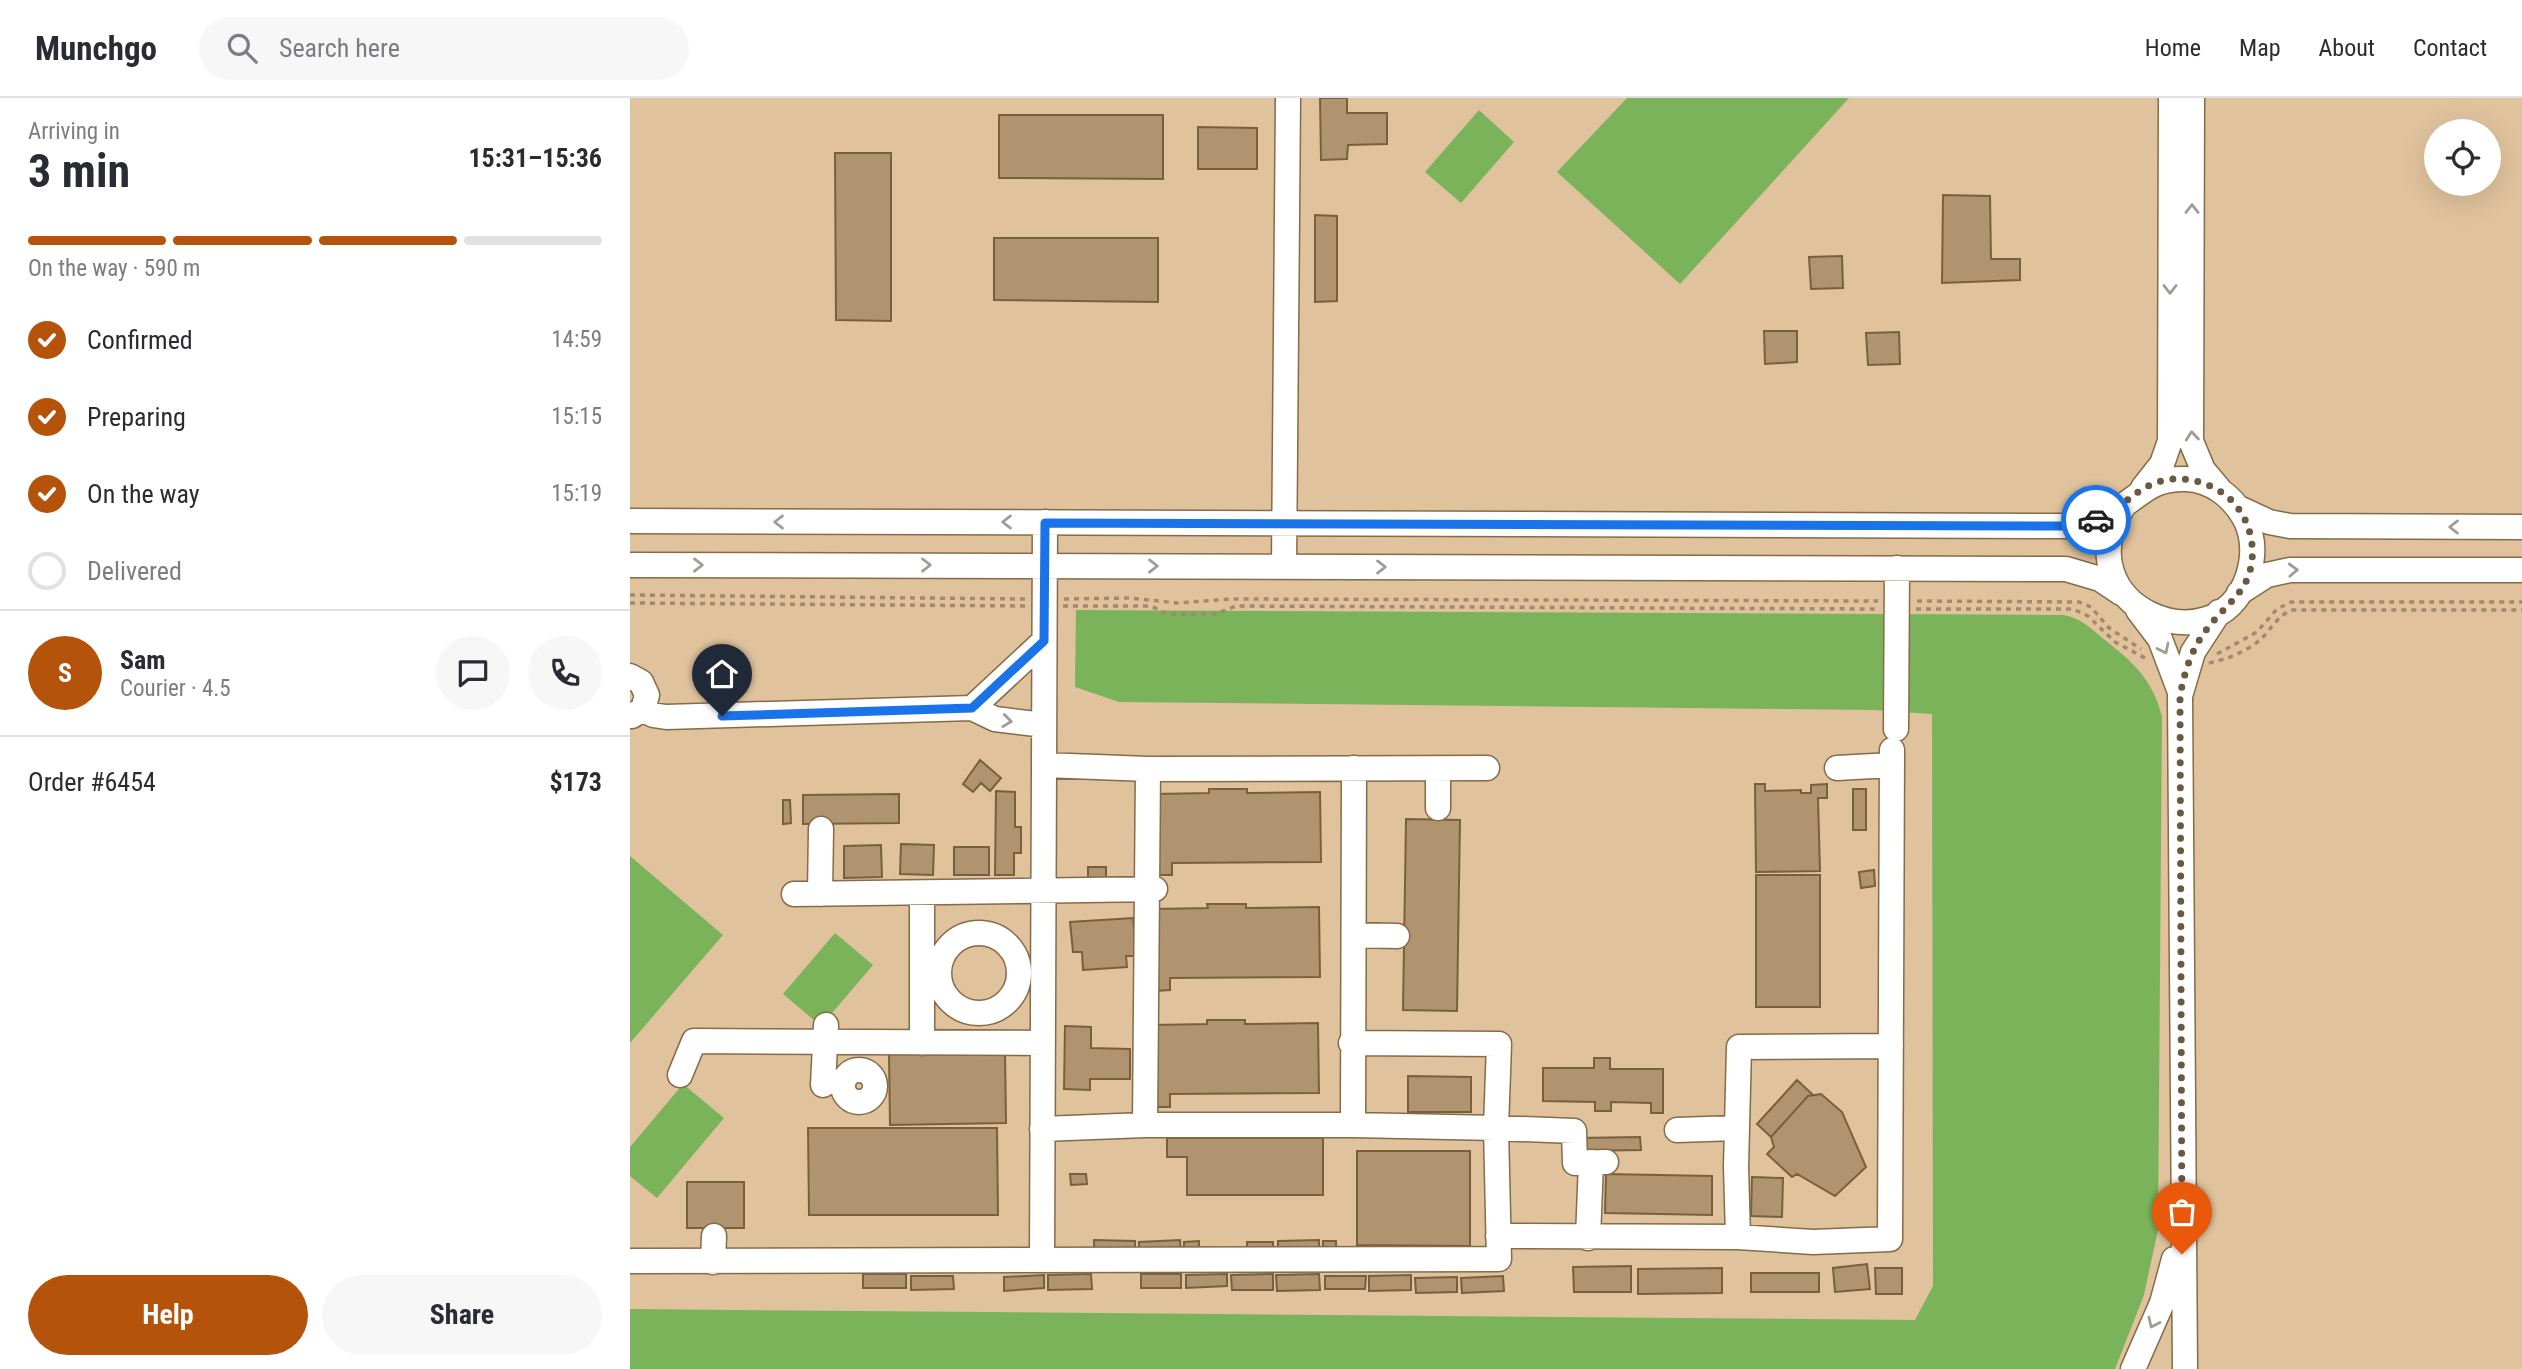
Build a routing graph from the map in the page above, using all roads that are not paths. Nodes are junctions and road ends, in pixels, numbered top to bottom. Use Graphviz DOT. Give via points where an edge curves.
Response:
graph roads {
  1 [pos="1288,98"];
  2 [pos="2171,98"];
  3 [pos="2192,98"];
  4 [pos="2131,498"];
  5 [pos="2232,501"];
  6 [pos="630,521"];
  7 [pos="1045,523"];
  8 [pos="1286,523"];
  9 [pos="2522,527"];
  10 [pos="630,565"];
  11 [pos="1045,566"];
  12 [pos="1284,567"];
  13 [pos="1897,568"];
  14 [pos="2522,570"];
  15 [pos="2133,604"];
  16 [pos="2227,606"];
  17 [pos="1044,641"];
  18 [pos="2180,661"];
  19 [pos="630,676"];
  20 [pos="972,708"];
  21 [pos="636,712"];
  22 [pos="1044,725"];
  23 [pos="1894,748"];
  24 [pos="1044,765"];
  25 [pos="1354,768"];
  26 [pos="1488,768"];
  27 [pos="1837,768"];
  28 [pos="1148,769"];
  29 [pos="1438,769"];
  30 [pos="1438,808"];
  31 [pos="821,829"];
  32 [pos="1150,889"];
  33 [pos="1043,891"];
  34 [pos="922,893"];
  35 [pos="794,894"];
  36 [pos="820,894"];
  37 [pos="1354,935"];
  38 [pos="1397,936"];
  39 [pos="1008,946"];
  40 [pos="1043,946"];
  41 [pos="953,1003"];
  42 [pos="825,1034"];
  43 [pos="922,1043"];
  44 [pos="953,1043"];
  45 [pos="1043,1043"];
  46 [pos="1351,1043"];
  47 [pos="1891,1046"];
  48 [pos="680,1075"];
  49 [pos="824,1085"];
  50 [pos="1144,1125"];
  51 [pos="1353,1125"];
  52 [pos="1496,1128"];
  53 [pos="1736,1128"];
  54 [pos="1042,1129"];
  55 [pos="1690,1137"];
  56 [pos="2182,1210"];
  57 [pos="714,1236"];
  58 [pos="1498,1236"];
  59 [pos="1738,1237"];
  60 [pos="1588,1238"];
  61 [pos="1042,1259"];
  62 [pos="630,1261"];
  63 [pos="713,1262"];
  64 [pos="2133,1369"];
  65 [pos="2185,1369"];
  1 -- 8 [label="street"];
  2 -- 4 [label="street, one-way" via="2170,441 2162,464"];
  5 -- 3 [label="street, one-way" via="2203,470 2191,441"];
  4 -- 5 [label="street" via="2154,483 2191,479 2209,484"];
  4 -- 8 [label="street" via="2100,518 2066,526"];
  4 -- 15 [label="street" via="2115,520 2108,553 2118,587"];
  9 -- 5 [label="street, one-way" via="2290,526 2269,522"];
  5 -- 16 [label="street" via="2248,526 2252,545 2245,583"];
  7 -- 6 [label="street, one-way"];
  7 -- 8 [label="street"];
  7 -- 11 [label="street"];
  8 -- 12 [label="street"];
  10 -- 11 [label="street, one-way"];
  11 -- 12 [label="street, one-way"];
  11 -- 17 [label="street"];
  12 -- 13 [label="street, one-way"];
  13 -- 15 [label="street" via="2066,569 2100,579"];
  13 -- 23 [label="street"];
  16 -- 14 [label="street, one-way" via="2257,579 2290,570"];
  15 -- 16 [label="street" via="2169,622 2186,623"];
  15 -- 18 [label="street, one-way"];
  16 -- 18 [label="street"];
  17 -- 20 [label="street"];
  17 -- 22 [label="street"];
  18 -- 56 [label="street"];
  19 -- 21 [label="street" via="647,695"];
  20 -- 21 [label="street" via="666,717"];
  20 -- 22 [label="street, one-way" via="995,719"];
  22 -- 24 [label="street"];
  23 -- 27 [label="street"];
  23 -- 47 [label="street"];
  24 -- 28 [label="street"];
  24 -- 33 [label="street"];
  25 -- 28 [label="street"];
  25 -- 29 [label="street"];
  25 -- 37 [label="street"];
  26 -- 29 [label="street"];
  28 -- 32 [label="street"];
  29 -- 30 [label="street"];
  31 -- 36 [label="street"];
  32 -- 33 [label="street"];
  32 -- 50 [label="street"];
  33 -- 34 [label="street"];
  33 -- 40 [label="street"];
  34 -- 36 [label="street"];
  34 -- 43 [label="street"];
  35 -- 36 [label="street"];
  37 -- 38 [label="street"];
  37 -- 46 [label="street"];
  39 -- 40 [label="street"];
  39 -- 41 [label="street" via="1019,971 1014,994 1006,1004 971,1013"];
  39 -- 41 [label="street" via="989,934 977,933 953,943 945,952 939,977"];
  40 -- 45 [label="street"];
  41 -- 44 [label="street"];
  42 -- 43 [label="street"];
  42 -- 48 [label="street" via="694,1041"];
  42 -- 49 [label="street"];
  43 -- 44 [label="street"];
  44 -- 45 [label="street"];
  45 -- 54 [label="street"];
  46 -- 51 [label="street"];
  46 -- 52 [label="street" via="1499,1044"];
  47 -- 53 [label="street" via="1739,1046"];
  47 -- 59 [label="street" via="1890,1239 1813,1242"];
  50 -- 51 [label="street"];
  50 -- 54 [label="street"];
  51 -- 52 [label="street"];
  52 -- 58 [label="street"];
  52 -- 60 [label="street" via="1574,1131 1575,1163 1598,1162"];
  53 -- 55 [label="street"];
  53 -- 59 [label="street" via="1729,1168 1742,1202"];
  54 -- 61 [label="street"];
  56 -- 64 [label="street, one-way" via="2167,1287"];
  56 -- 65 [label="street"];
  57 -- 63 [label="street"];
  58 -- 60 [label="street"];
  58 -- 61 [label="street" via="1499,1259"];
  59 -- 60 [label="street"];
  61 -- 63 [label="street"];
  62 -- 63 [label="street"];
}
